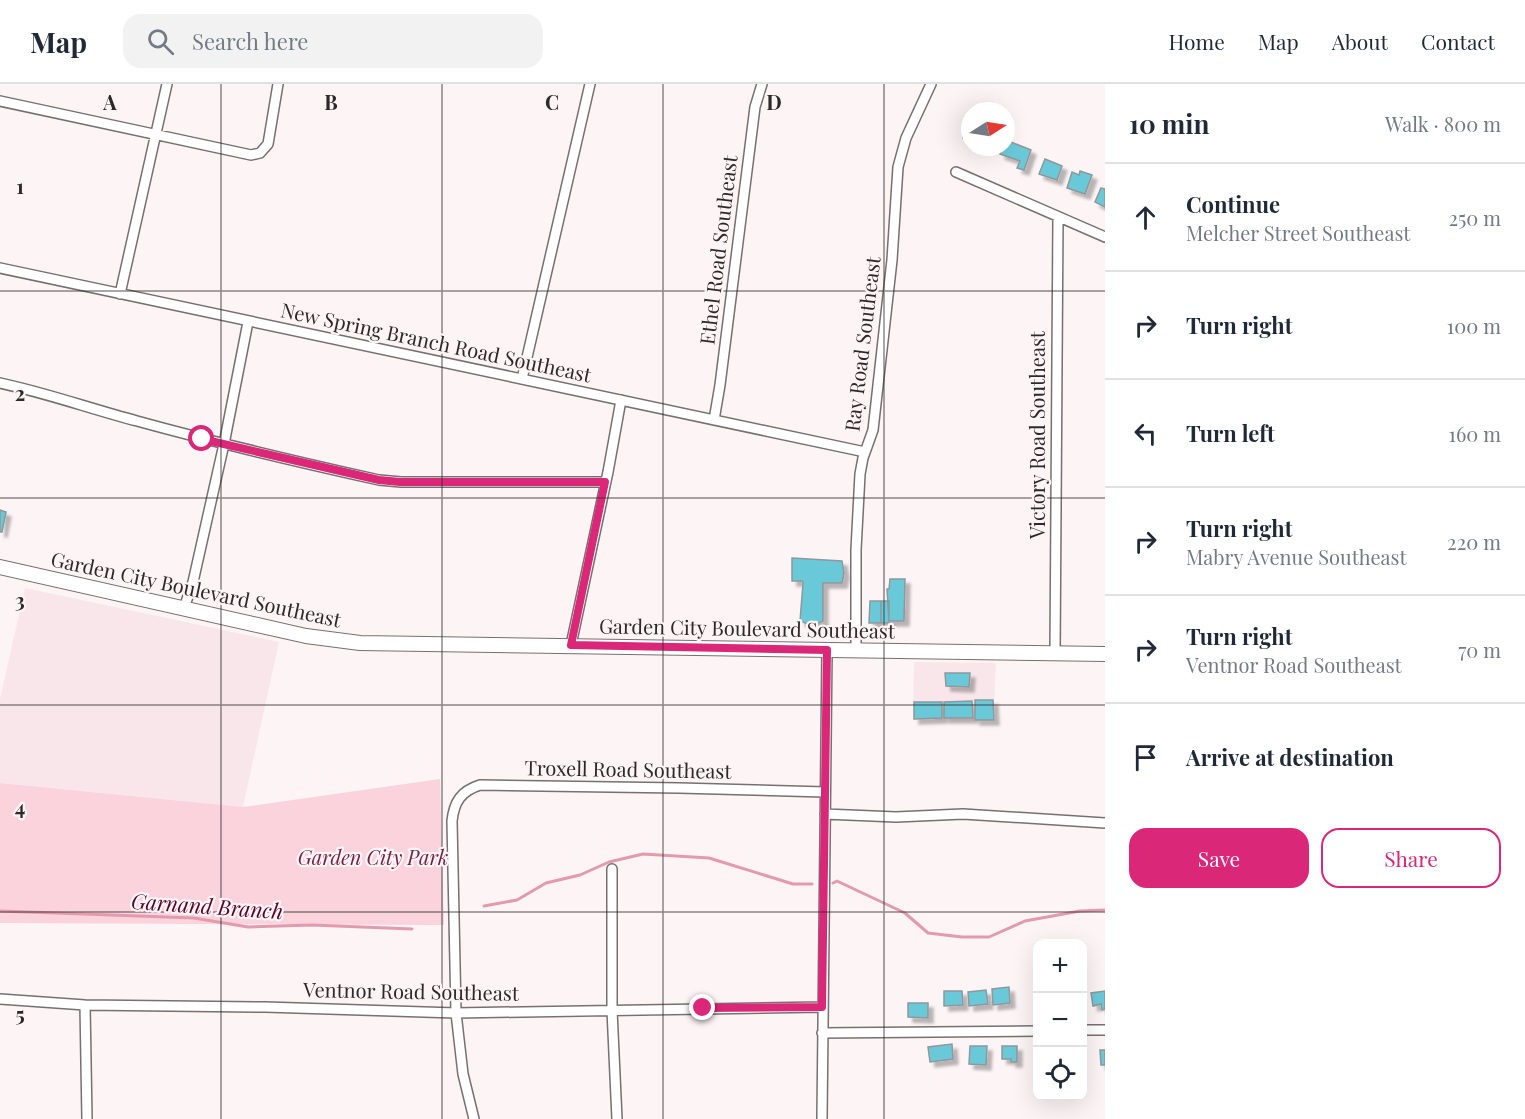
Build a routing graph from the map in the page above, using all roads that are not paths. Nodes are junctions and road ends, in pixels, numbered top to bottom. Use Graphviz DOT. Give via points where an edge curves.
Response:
graph roads {
  1 [pos="167,84"];
  2 [pos="278,84"];
  3 [pos="590,84"];
  4 [pos="762,84"];
  5 [pos="931,84"];
  6 [pos="0,101"];
  7 [pos="156,134"];
  8 [pos="956,172"];
  9 [pos="1058,217"];
  10 [pos="1105,237"];
  11 [pos="0,268"];
  12 [pos="120,294"];
  13 [pos="248,322"];
  14 [pos="522,379"];
  15 [pos="0,383"];
  16 [pos="621,400"];
  17 [pos="714,420"];
  18 [pos="224,444"];
  19 [pos="865,453"];
  20 [pos="605,482"];
  21 [pos="0,567"];
  22 [pos="183,608"];
  23 [pos="571,645"];
  24 [pos="827,650"];
  25 [pos="856,650"];
  26 [pos="1055,653"];
  27 [pos="1105,654"];
  28 [pos="825,792"];
  29 [pos="825,814"];
  30 [pos="1105,823"];
  31 [pos="612,869"];
  32 [pos="0,999"];
  33 [pos="85,1005"];
  34 [pos="822,1007"];
  35 [pos="612,1010"];
  36 [pos="456,1013"];
  37 [pos="1087,1030"];
  38 [pos="1105,1030"];
  39 [pos="1033,1031"];
  40 [pos="822,1033"];
  41 [pos="87,1119"];
  42 [pos="474,1119"];
  43 [pos="617,1119"];
  44 [pos="822,1119"];
  1 -- 7 [label="street"];
  2 -- 7 [label="street" via="268,144 260,153 243,155"];
  3 -- 14 [label="street"];
  4 -- 17 [label="street, Ethel Road Southeast" via="755,107"];
  5 -- 19 [label="street, Ray Road Southeast" via="906,138 898,167 873,430"];
  6 -- 7 [label="street"];
  7 -- 12 [label="street"];
  8 -- 9 [label="street"];
  9 -- 10 [label="street"];
  9 -- 26 [label="street, Victory Road Southeast"];
  11 -- 12 [label="street, New Spring Branch Road Southeast"];
  12 -- 13 [label="street, New Spring Branch Road Southeast"];
  13 -- 14 [label="street, New Spring Branch Road Southeast"];
  13 -- 18 [label="street"];
  14 -- 16 [label="street, New Spring Branch Road Southeast"];
  15 -- 18 [label="street"];
  16 -- 17 [label="street, New Spring Branch Road Southeast"];
  16 -- 20 [label="street"];
  17 -- 19 [label="street, New Spring Branch Road Southeast"];
  18 -- 20 [label="street" via="379,480"];
  18 -- 22 [label="street" via="193,582"];
  19 -- 25 [label="street, Ray Road Southeast" via="860,474 856,550"];
  20 -- 23 [label="street"];
  21 -- 22 [label="street, Garden City Boulevard Southeast"];
  22 -- 23 [label="street, Garden City Boulevard Southeast" via="329,640 360,643"];
  23 -- 24 [label="street, Garden City Boulevard Southeast"];
  24 -- 25 [label="street, Garden City Boulevard Southeast"];
  24 -- 28 [label="street"];
  25 -- 26 [label="street, Garden City Boulevard Southeast"];
  26 -- 27 [label="street, Garden City Boulevard Southeast"];
  28 -- 29 [label="street"];
  28 -- 36 [label="street, Troxell Road Southeast" via="480,785 463,793 453,808 452,821"];
  29 -- 30 [label="street" via="963,814"];
  29 -- 34 [label="street"];
  31 -- 35 [label="street"];
  32 -- 33 [label="street, Ventnor Road Southeast"];
  33 -- 36 [label="street, Ventnor Road Southeast"];
  33 -- 41 [label="street"];
  34 -- 35 [label="street, Ventnor Road Southeast"];
  34 -- 40 [label="street"];
  35 -- 36 [label="street, Ventnor Road Southeast"];
  35 -- 43 [label="street"];
  36 -- 42 [label="street" via="463,1074"];
  37 -- 38 [label="street"];
  39 -- 40 [label="street"];
  40 -- 44 [label="street"];
}
